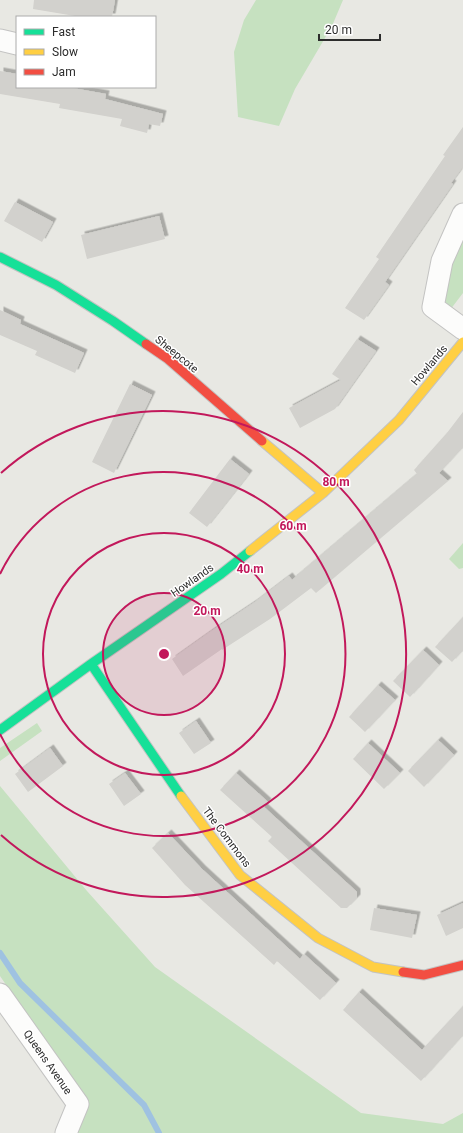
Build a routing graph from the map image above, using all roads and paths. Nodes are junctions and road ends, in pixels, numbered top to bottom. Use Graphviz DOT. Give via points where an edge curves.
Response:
graph roads {
  1 [pos="0,40"];
  2 [pos="16,44"];
  3 [pos="463,214"];
  4 [pos="0,257"];
  5 [pos="463,329"];
  6 [pos="463,342"];
  7 [pos="323,494"];
  8 [pos="92,664"];
  9 [pos="0,730"];
  10 [pos="463,965"];
  11 [pos="0,994"];
  12 [pos="66,1133"];
  1 -- 2 [label="street"];
  3 -- 5 [label="street" via="442,261 433,307"];
  4 -- 7 [label="street, Sheepcote" via="56,285 168,359"];
  6 -- 7 [label="street, Howlands" via="399,420"];
  7 -- 8 [label="street, Howlands" via="221,574"];
  8 -- 9 [label="street, Howlands"];
  8 -- 10 [label="street, The Commons" via="173,785 240,875 318,938 373,967 424,975"];
  11 -- 12 [label="street, Queens Avenue" via="78,1104"];
}
